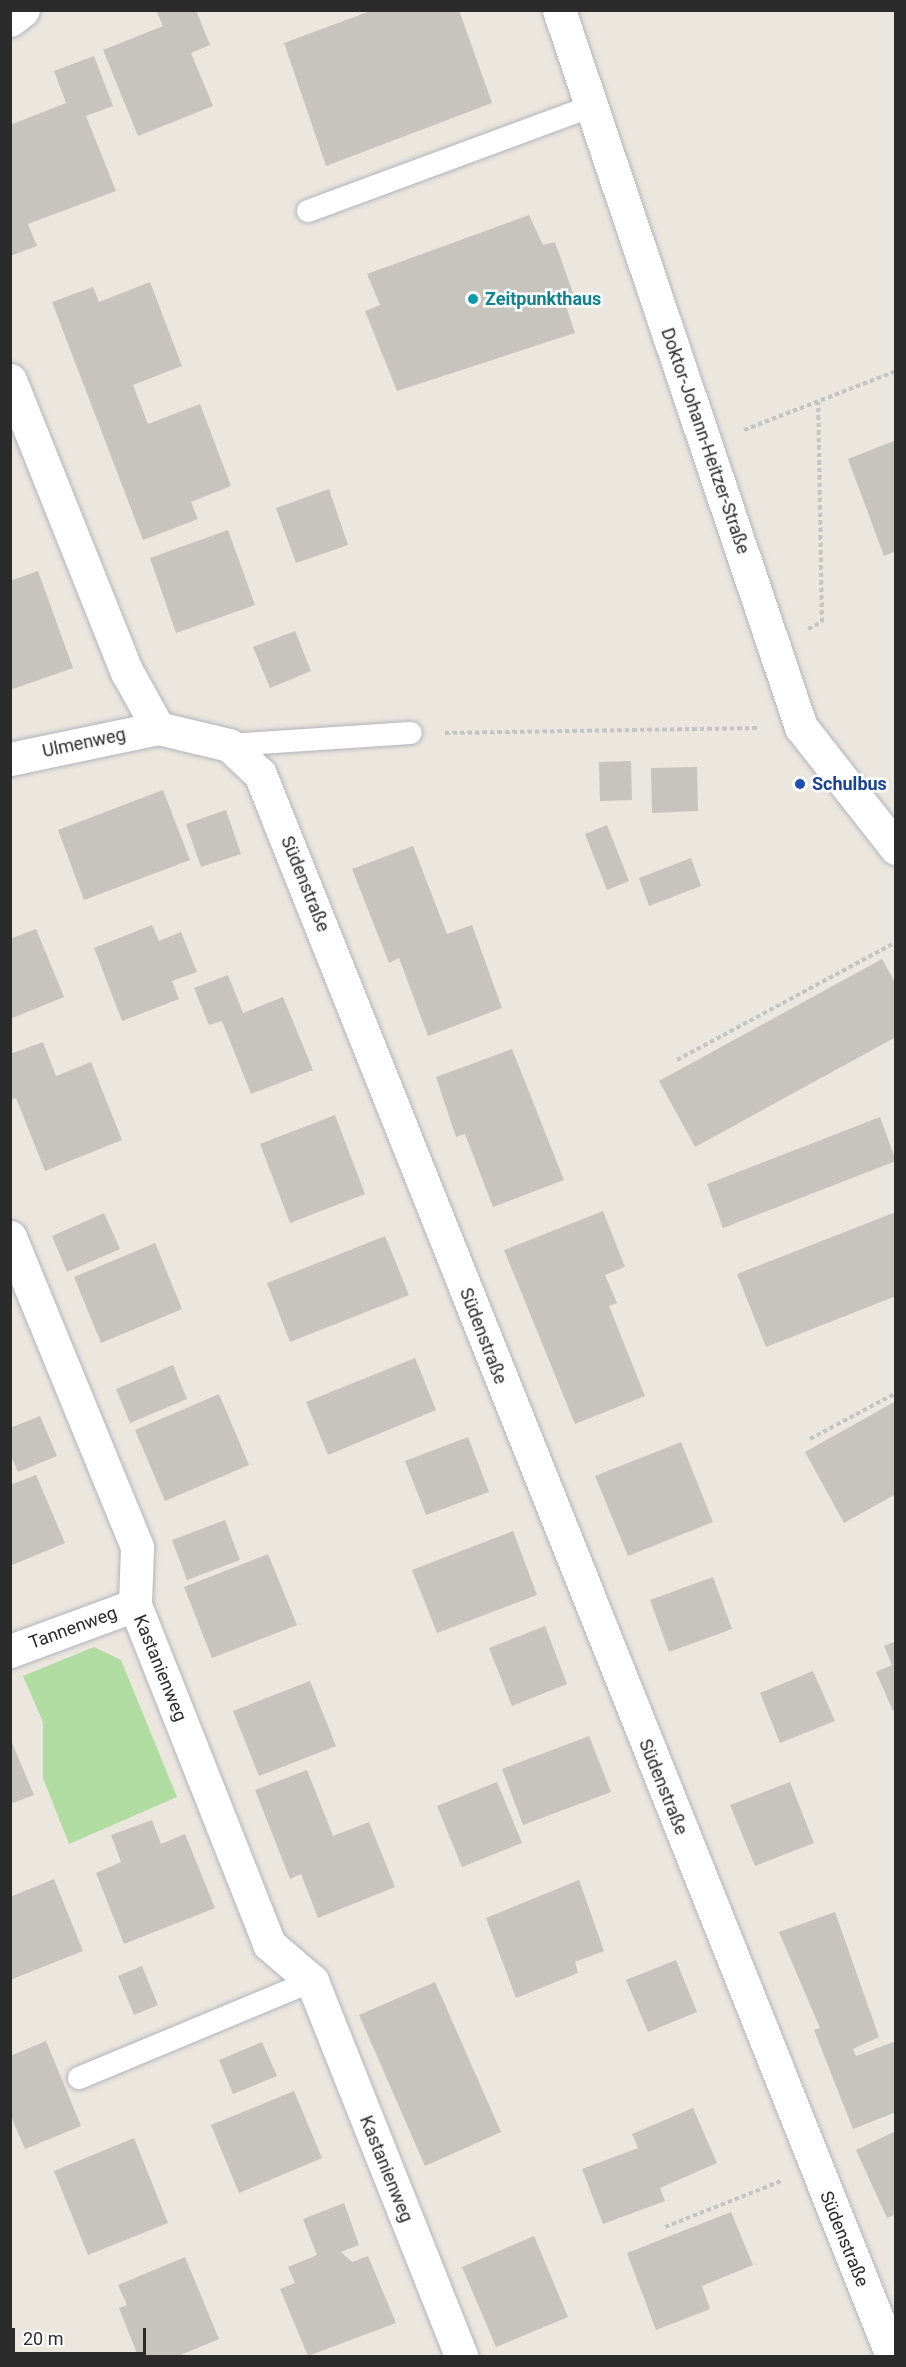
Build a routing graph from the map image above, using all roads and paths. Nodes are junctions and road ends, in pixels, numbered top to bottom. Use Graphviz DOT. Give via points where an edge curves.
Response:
graph roads {
  1 [pos="23,10"];
  2 [pos="559,10"];
  3 [pos="10,20"];
  4 [pos="592,106"];
  5 [pos="308,211"];
  6 [pos="896,371"];
  7 [pos="10,380"];
  8 [pos="818,402"];
  9 [pos="706,445"];
  10 [pos="774,644"];
  11 [pos="801,727"];
  12 [pos="158,728"];
  13 [pos="411,733"];
  14 [pos="230,745"];
  15 [pos="10,759"];
  16 [pos="896,848"];
  17 [pos="896,942"];
  18 [pos="677,1060"];
  19 [pos="10,1237"];
  20 [pos="896,1393"];
  21 [pos="810,1439"];
  22 [pos="135,1605"];
  23 [pos="10,1651"];
  24 [pos="312,1981"];
  25 [pos="79,2078"];
  26 [pos="815,2167"];
  27 [pos="665,2228"];
  28 [pos="460,2356"];
  29 [pos="892,2356"];
  1 -- 3 [label="street"];
  2 -- 4 [label="street, Doktor-Johann-Heitzer-Straße"];
  4 -- 5 [label="lane"];
  4 -- 9 [label="street, Doktor-Johann-Heitzer-Straße"];
  6 -- 8 [label="path"];
  7 -- 12 [label="street" via="127,672"];
  8 -- 9 [label="path"];
  8 -- 10 [label="path" via="822,622"];
  9 -- 10 [label="street, Doktor-Johann-Heitzer-Straße"];
  10 -- 11 [label="street, Doktor-Johann-Heitzer-Straße"];
  11 -- 13 [label="path"];
  11 -- 16 [label="street, Doktor-Johann-Heitzer-Straße"];
  12 -- 14 [label="street"];
  12 -- 15 [label="street, Ulmenweg"];
  13 -- 14 [label="lane"];
  14 -- 26 [label="street, Südenstraße" via="260,774"];
  17 -- 18 [label="path"];
  19 -- 22 [label="street, Kastanienweg" via="137,1547"];
  20 -- 21 [label="path"];
  22 -- 23 [label="street, Tannenweg"];
  22 -- 24 [label="street, Kastanienweg" via="269,1944"];
  24 -- 25 [label="lane"];
  24 -- 28 [label="street, Kastanienweg"];
  26 -- 27 [label="path"];
  26 -- 29 [label="street, Südenstraße"];
}
